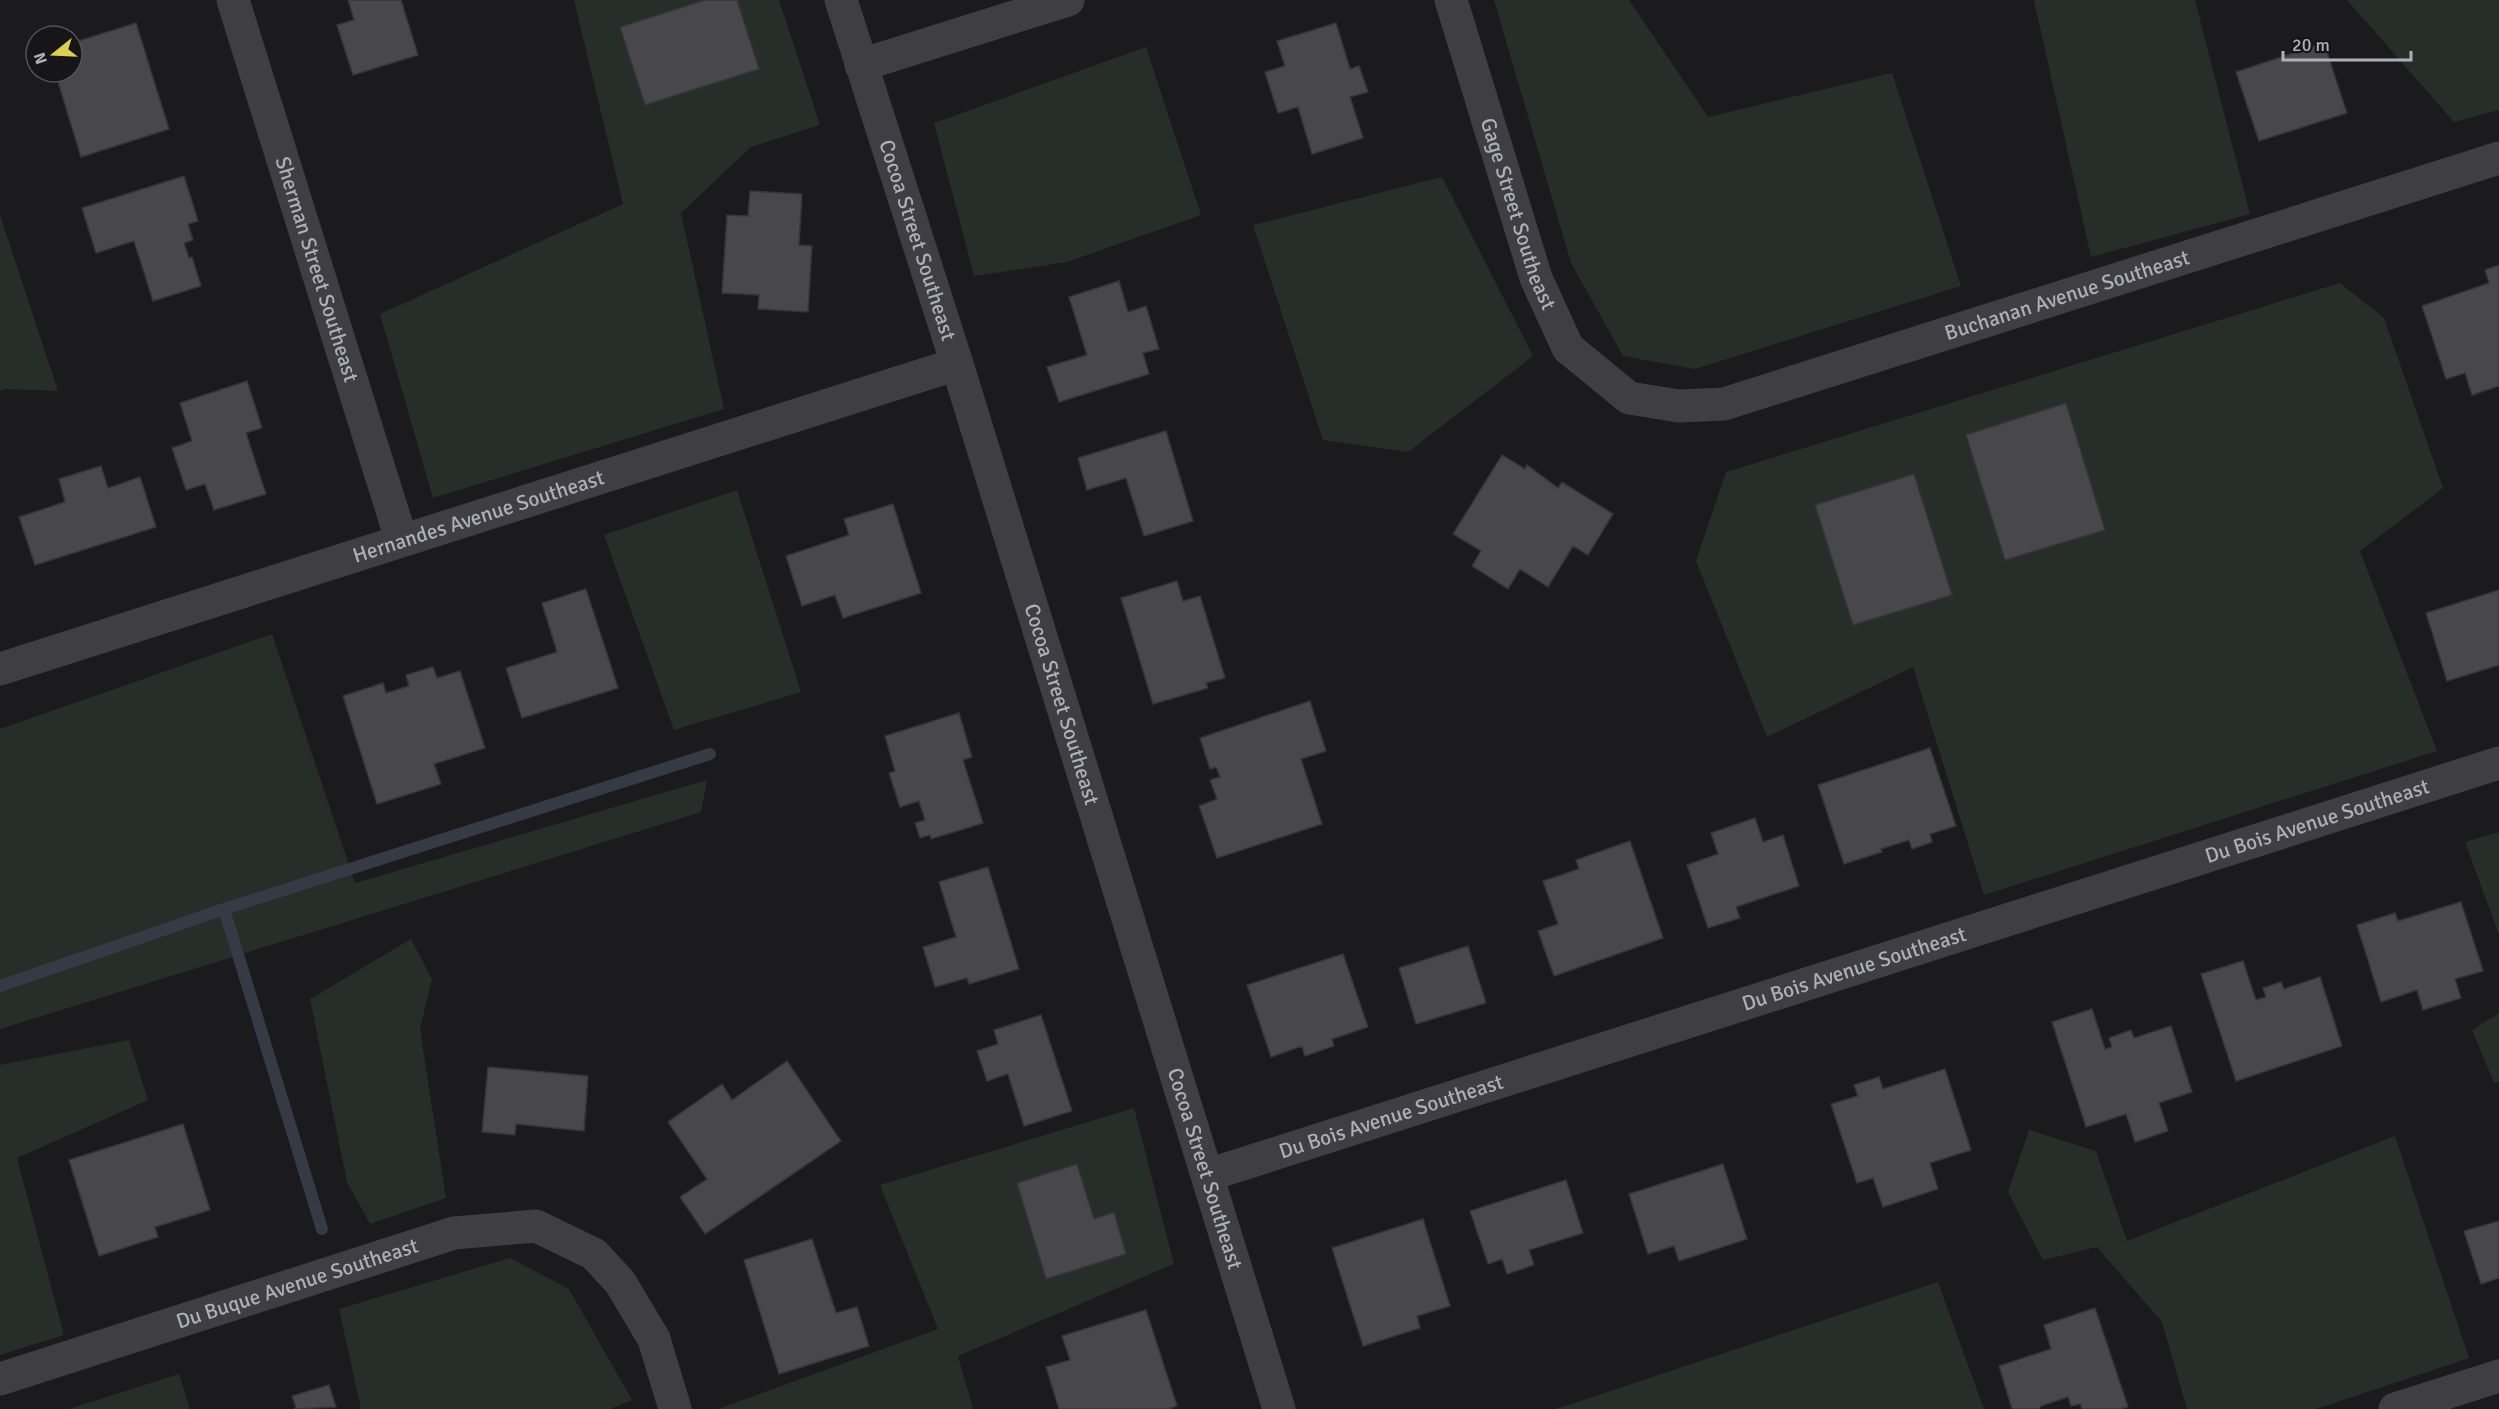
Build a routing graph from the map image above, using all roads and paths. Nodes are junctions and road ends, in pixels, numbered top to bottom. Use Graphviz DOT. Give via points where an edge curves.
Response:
graph roads {
  1 [pos="233,0"];
  2 [pos="841,0"];
  3 [pos="1068,0"];
  4 [pos="1451,0"];
  5 [pos="861,65"];
  6 [pos="2499,158"];
  7 [pos="957,364"];
  8 [pos="1629,398"];
  9 [pos="401,539"];
  10 [pos="0,669"];
  11 [pos="2499,763"];
  12 [pos="1208,1175"];
  13 [pos="2499,1376"];
  14 [pos="0,1379"];
  15 [pos="675,1409"];
  16 [pos="1279,1409"];
  17 [pos="2395,1409"];
  1 -- 9 [label="street, Sherman Street Southeast"];
  2 -- 5 [label="street, Cocoa Street Southeast"];
  3 -- 5 [label="street"];
  4 -- 8 [label="street, Gage Street Southeast" via="1536,278 1568,348"];
  5 -- 7 [label="street, Cocoa Street Southeast"];
  6 -- 8 [label="street, Buchanan Avenue Southeast" via="1724,404 1679,406"];
  7 -- 9 [label="street, Hernandes Avenue Southeast"];
  7 -- 12 [label="street, Cocoa Street Southeast"];
  9 -- 10 [label="street, Hernandes Avenue Southeast"];
  11 -- 12 [label="street, Du Bois Avenue Southeast"];
  12 -- 16 [label="street, Cocoa Street Southeast"];
  13 -- 17 [label="street"];
  14 -- 15 [label="street, Du Buque Avenue Southeast" via="453,1233 536,1226 594,1254 620,1282 654,1339"];
}
